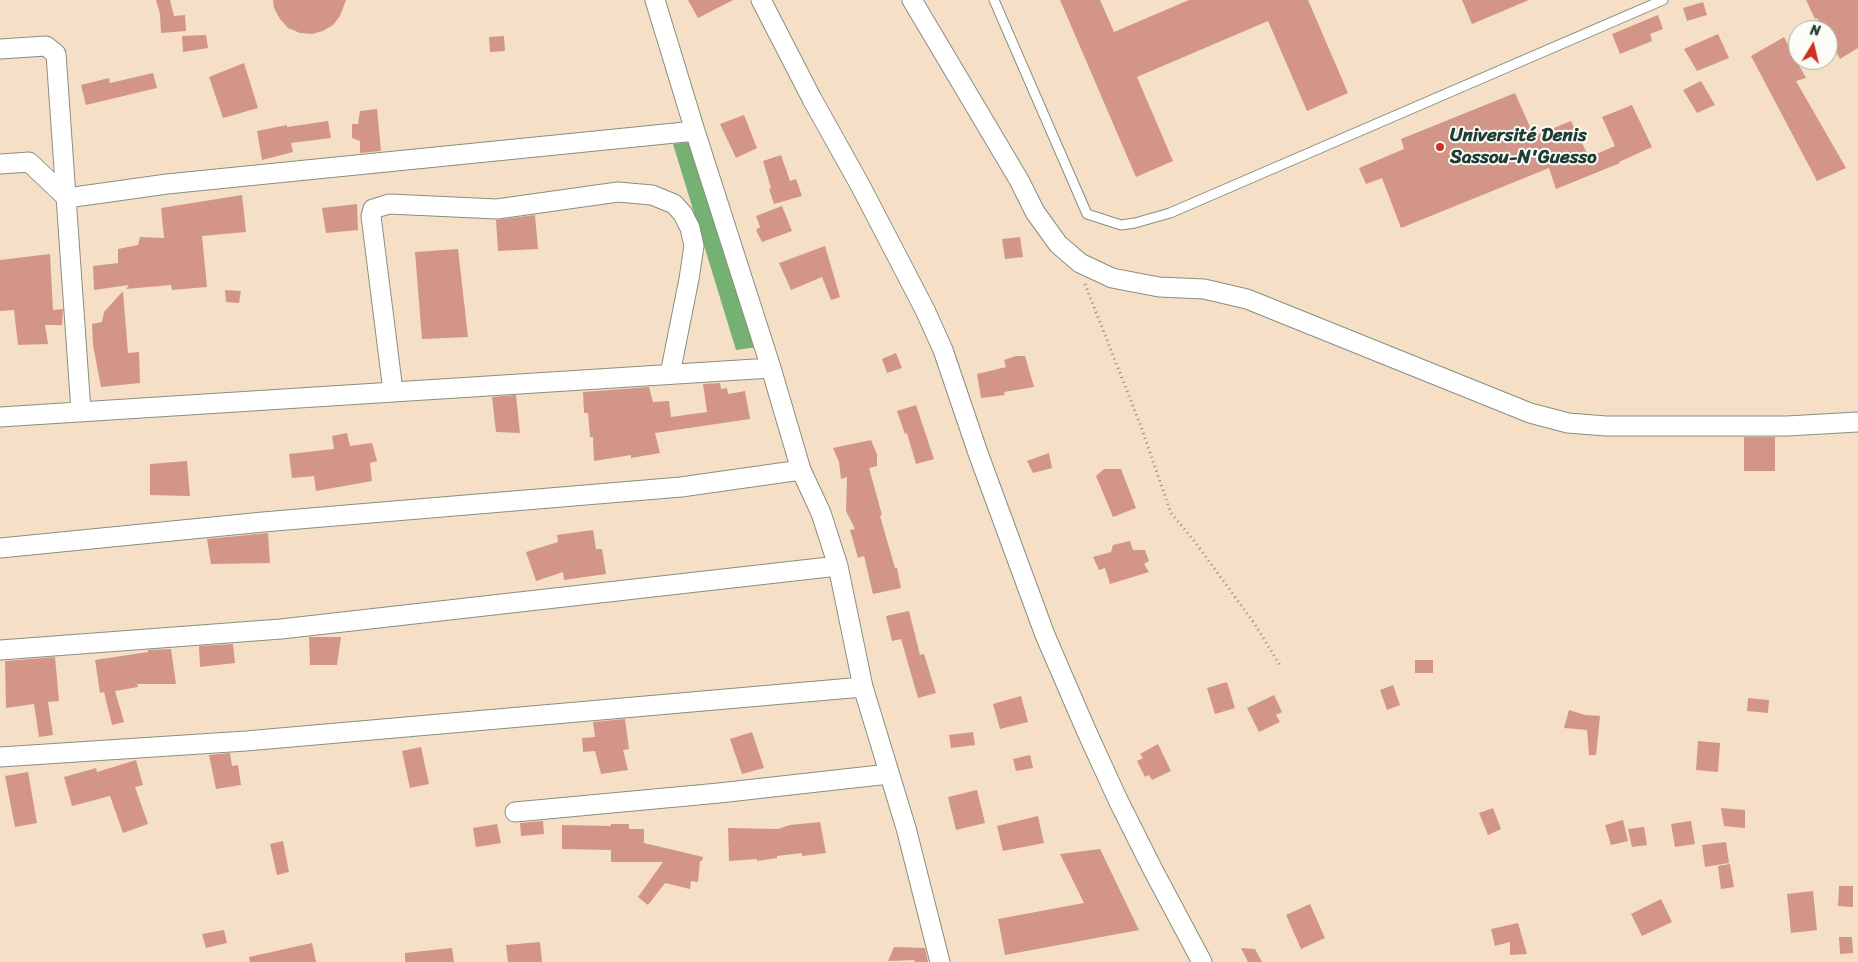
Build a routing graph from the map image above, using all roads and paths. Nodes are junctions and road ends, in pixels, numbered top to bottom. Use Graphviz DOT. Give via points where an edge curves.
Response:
graph roads {
  1 [pos="656,0"];
  2 [pos="761,0"];
  3 [pos="912,0"];
  4 [pos="994,0"];
  5 [pos="1663,0"];
  6 [pos="0,49"];
  7 [pos="695,131"];
  8 [pos="0,164"];
  9 [pos="67,198"];
  10 [pos="1075,258"];
  11 [pos="771,368"];
  12 [pos="670,374"];
  13 [pos="393,391"];
  14 [pos="81,411"];
  15 [pos="0,417"];
  16 [pos="1858,422"];
  17 [pos="801,470"];
  18 [pos="0,548"];
  19 [pos="838,566"];
  20 [pos="0,650"];
  21 [pos="1281,667"];
  22 [pos="863,687"];
  23 [pos="0,757"];
  24 [pos="889,774"];
  25 [pos="515,812"];
  26 [pos="940,962"];
  27 [pos="1202,962"];
  1 -- 7 [label="street"];
  2 -- 27 [label="street" via="943,350 1045,635 1118,800"];
  3 -- 10 [label="street" via="1035,212 1058,244"];
  4 -- 5 [label="lane" via="1087,214 1121,225 1170,213"];
  6 -- 9 [label="street" via="46,46 56,54"];
  7 -- 9 [label="street" via="177,183"];
  7 -- 11 [label="street"];
  8 -- 9 [label="street" via="29,162"];
  9 -- 14 [label="street"];
  10 -- 16 [label="street" via="1112,278 1159,287 1204,289 1247,299 1530,413 1568,423 1786,426"];
  10 -- 21 [label="path" via="1171,513 1254,623"];
  11 -- 12 [label="street"];
  11 -- 17 [label="street"];
  12 -- 13 [label="street"];
  12 -- 13 [label="street" via="694,246 690,228 674,204 652,194 618,192 497,209 390,204 373,209 371,216"];
  13 -- 14 [label="street"];
  14 -- 15 [label="street"];
  17 -- 18 [label="street" via="681,487 272,521"];
  17 -- 19 [label="street" via="821,513"];
  19 -- 20 [label="street" via="281,629"];
  19 -- 22 [label="street"];
  22 -- 23 [label="street" via="246,741"];
  22 -- 24 [label="street"];
  24 -- 25 [label="street"];
  24 -- 26 [label="street"];
}
